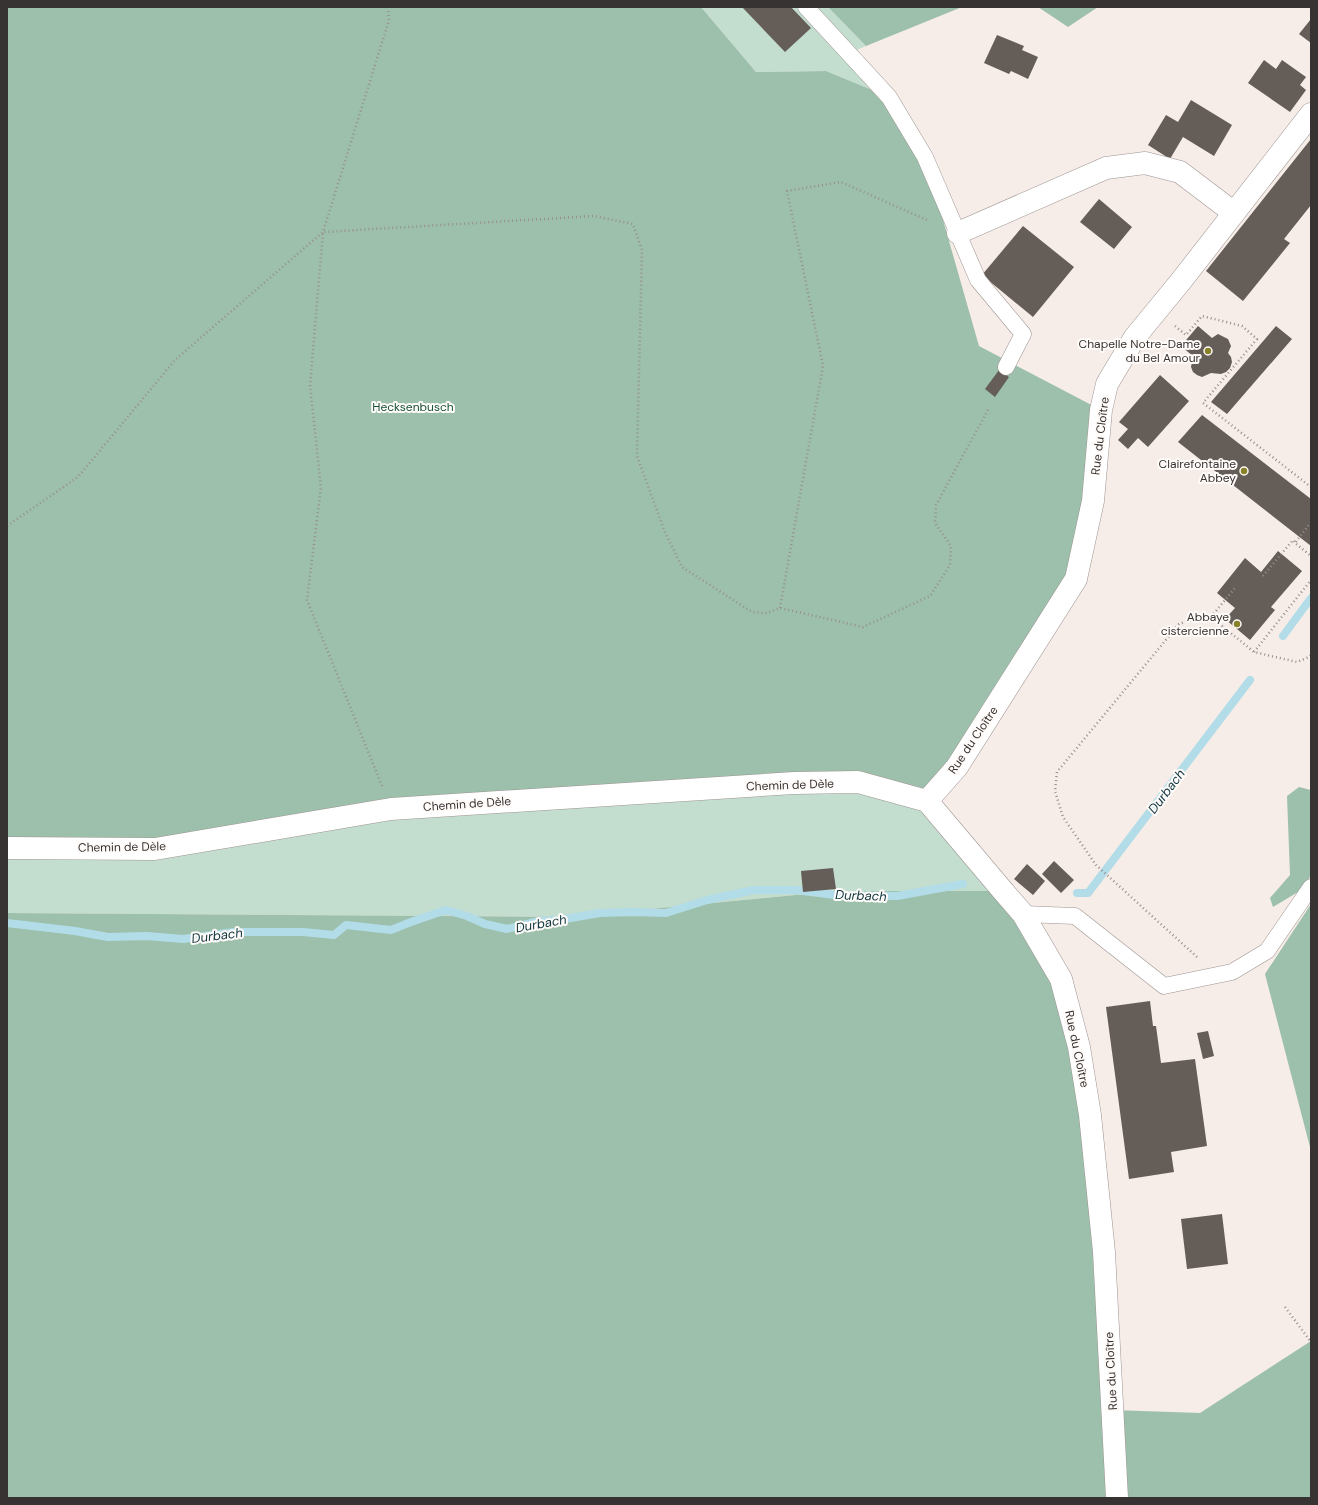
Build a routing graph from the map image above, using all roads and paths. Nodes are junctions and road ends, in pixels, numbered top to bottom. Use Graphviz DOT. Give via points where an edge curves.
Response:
graph roads {
  1 [pos="388,7"];
  2 [pos="806,7"];
  3 [pos="1311,114"];
  4 [pos="1234,213"];
  5 [pos="323,232"];
  6 [pos="958,233"];
  7 [pos="1202,316"];
  8 [pos="1006,367"];
  9 [pos="990,408"];
  10 [pos="1311,487"];
  11 [pos="1311,522"];
  12 [pos="7,526"];
  13 [pos="1295,543"];
  14 [pos="1311,556"];
  15 [pos="1263,576"];
  16 [pos="1311,580"];
  17 [pos="1235,588"];
  18 [pos="780,608"];
  19 [pos="1211,617"];
  20 [pos="1254,652"];
  21 [pos="1311,655"];
  22 [pos="927,801"];
  23 [pos="391,809"];
  24 [pos="7,848"];
  25 [pos="1311,887"];
  26 [pos="1023,914"];
  27 [pos="1210,977"];
  28 [pos="1285,1308"];
  29 [pos="1311,1342"];
  30 [pos="1117,1498"];
  1 -- 5 [label="path" via="389,20"];
  2 -- 6 [label="lane" via="889,97 925,157"];
  3 -- 4 [label="street, Rue du Cloître"];
  4 -- 6 [label="street" via="1180,172 1145,163 1106,168"];
  4 -- 22 [label="street, Rue du Cloître" via="1135,337 1107,384 1101,410 1093,501 1076,579 957,767"];
  5 -- 12 [label="path" via="175,360 78,477"];
  5 -- 18 [label="path" via="594,216 633,224 642,250 637,456 665,532 682,567 752,612 767,612"];
  5 -- 23 [label="path" via="310,386 321,487 307,600"];
  6 -- 8 [label="lane" via="978,280 1023,334"];
  6 -- 18 [label="path" via="841,182 787,191 823,366"];
  7 -- 10 [label="path" via="1242,326 1257,339 1203,403"];
  9 -- 18 [label="path" via="936,505 935,523 951,546 950,564 930,596 863,627"];
  11 -- 13 [label="path"];
  13 -- 14 [label="path"];
  13 -- 15 [label="path" via="1293,540"];
  16 -- 20 [label="path"];
  17 -- 19 [label="path"];
  19 -- 20 [label="path"];
  19 -- 27 [label="path" via="1196,618 1179,624 1057,772 1055,791 1063,817 1096,865 1201,960"];
  20 -- 21 [label="path" via="1297,662"];
  22 -- 23 [label="street, Chemin de Dèle" via="858,782 794,783"];
  22 -- 26 [label="street, Rue du Cloître"];
  23 -- 24 [label="street, Chemin de Dèle" via="156,849"];
  25 -- 27 [label="lane" via="1267,951 1232,972"];
  26 -- 27 [label="lane" via="1075,916 1164,986"];
  26 -- 30 [label="street, Rue du Cloître" via="1061,980 1079,1047 1090,1115 1104,1252"];
  28 -- 29 [label="path"];
}
